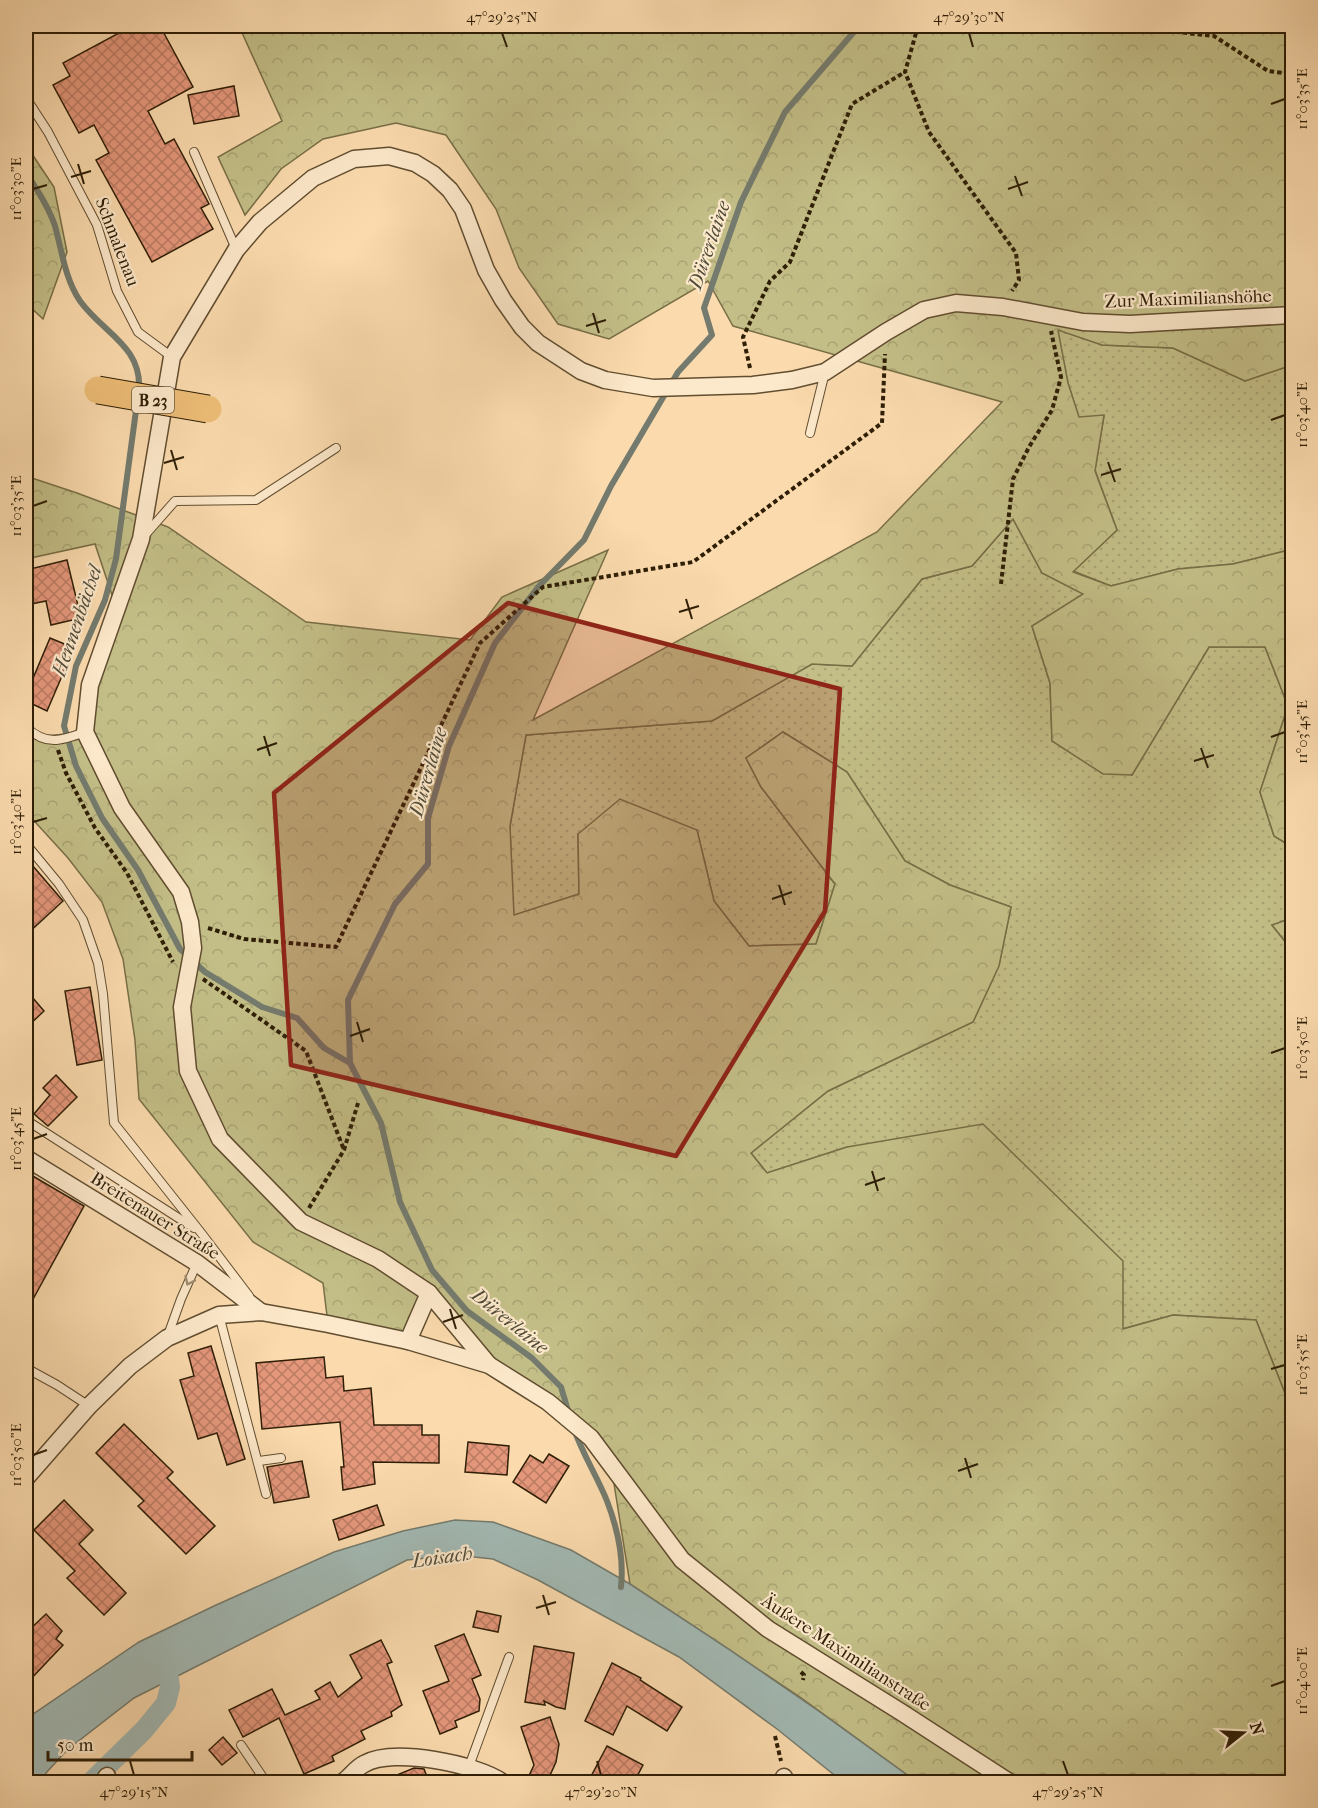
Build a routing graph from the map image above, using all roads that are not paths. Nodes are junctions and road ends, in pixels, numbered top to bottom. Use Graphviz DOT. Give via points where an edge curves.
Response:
graph roads {
  1 [pos="26,98"];
  2 [pos="194,152"];
  3 [pos="236,250"];
  4 [pos="1293,315"];
  5 [pos="172,357"];
  6 [pos="825,372"];
  7 [pos="98,390"];
  8 [pos="208,410"];
  9 [pos="810,433"];
  10 [pos="336,448"];
  11 [pos="141,539"];
  12 [pos="26,727"];
  13 [pos="82,734"];
  14 [pos="26,844"];
  15 [pos="26,1120"];
  16 [pos="26,1158"];
  17 [pos="202,1234"];
  18 [pos="197,1263"];
  19 [pos="429,1293"];
  20 [pos="261,1312"];
  21 [pos="219,1315"];
  22 [pos="167,1338"];
  23 [pos="408,1341"];
  24 [pos="489,1365"];
  25 [pos="26,1368"];
  26 [pos="88,1406"];
  27 [pos="281,1458"];
  28 [pos="259,1461"];
  29 [pos="26,1478"];
  30 [pos="266,1494"];
  31 [pos="509,1657"];
  32 [pos="242,1745"];
  33 [pos="468,1769"];
  34 [pos="785,1780"];
  35 [pos="266,1782"];
  36 [pos="343,1782"];
  37 [pos="502,1782"];
  38 [pos="801,1782"];
  39 [pos="1009,1782"];
  1 -- 5 [label="lane, Schmalenau" via="97,225 117,291 138,332"];
  2 -- 3 [label="lane"];
  3 -- 5 [label="street, Zur Maximilianshöhe"];
  3 -- 6 [label="street, Zur Maximilianshöhe" via="260,222 313,178 354,159 389,156 415,163 450,190 462,209 486,270 522,327 564,361 589,374 653,388 686,388 792,381"];
  4 -- 6 [label="street, Zur Maximilianshöhe" via="1130,324 1083,322 956,303 924,310"];
  5 -- 11 [label="street, Zur Maximilianshöhe"];
  6 -- 9 [label="lane"];
  7 -- 8 [label="main road, B 23, bridge"];
  10 -- 11 [label="lane" via="256,500 175,501"];
  11 -- 13 [label="street, Zur Maximilianshöhe" via="90,685"];
  12 -- 13 [label="lane" via="36,737 55,741"];
  13 -- 19 [label="street" via="122,808 181,892 193,948 182,971 188,1071 220,1139 301,1222 378,1259"];
  14 -- 17 [label="lane" via="83,920 98,963 114,1124"];
  15 -- 17 [label="lane"];
  16 -- 18 [label="street, Breitenauer Straße"];
  17 -- 20 [label="lane"];
  18 -- 20 [label="street, Breitenauer Straße"];
  18 -- 22 [label="lane, one-way"];
  19 -- 23 [label="street"];
  19 -- 24 [label="street"];
  20 -- 21 [label="street, Äußere Maximilianstraße"];
  20 -- 23 [label="street, Äußere Maximilianstraße"];
  21 -- 22 [label="street, Äußere Maximilianstraße"];
  21 -- 28 [label="lane"];
  22 -- 26 [label="street, Äußere Maximilianstraße"];
  23 -- 24 [label="street, Äußere Maximilianstraße"];
  24 -- 39 [label="street, Äußere Maximilianstraße" via="548,1402 591,1438 682,1560 774,1633"];
  25 -- 26 [label="lane"];
  26 -- 29 [label="street, Äußere Maximilianstraße"];
  27 -- 28 [label="lane"];
  28 -- 30 [label="lane"];
  31 -- 33 [label="lane"];
  32 -- 35 [label="lane"];
  33 -- 36 [label="street" via="416,1756 388,1756 364,1763"];
  33 -- 37 [label="street"];
  34 -- 38 [label="lane"];
}
